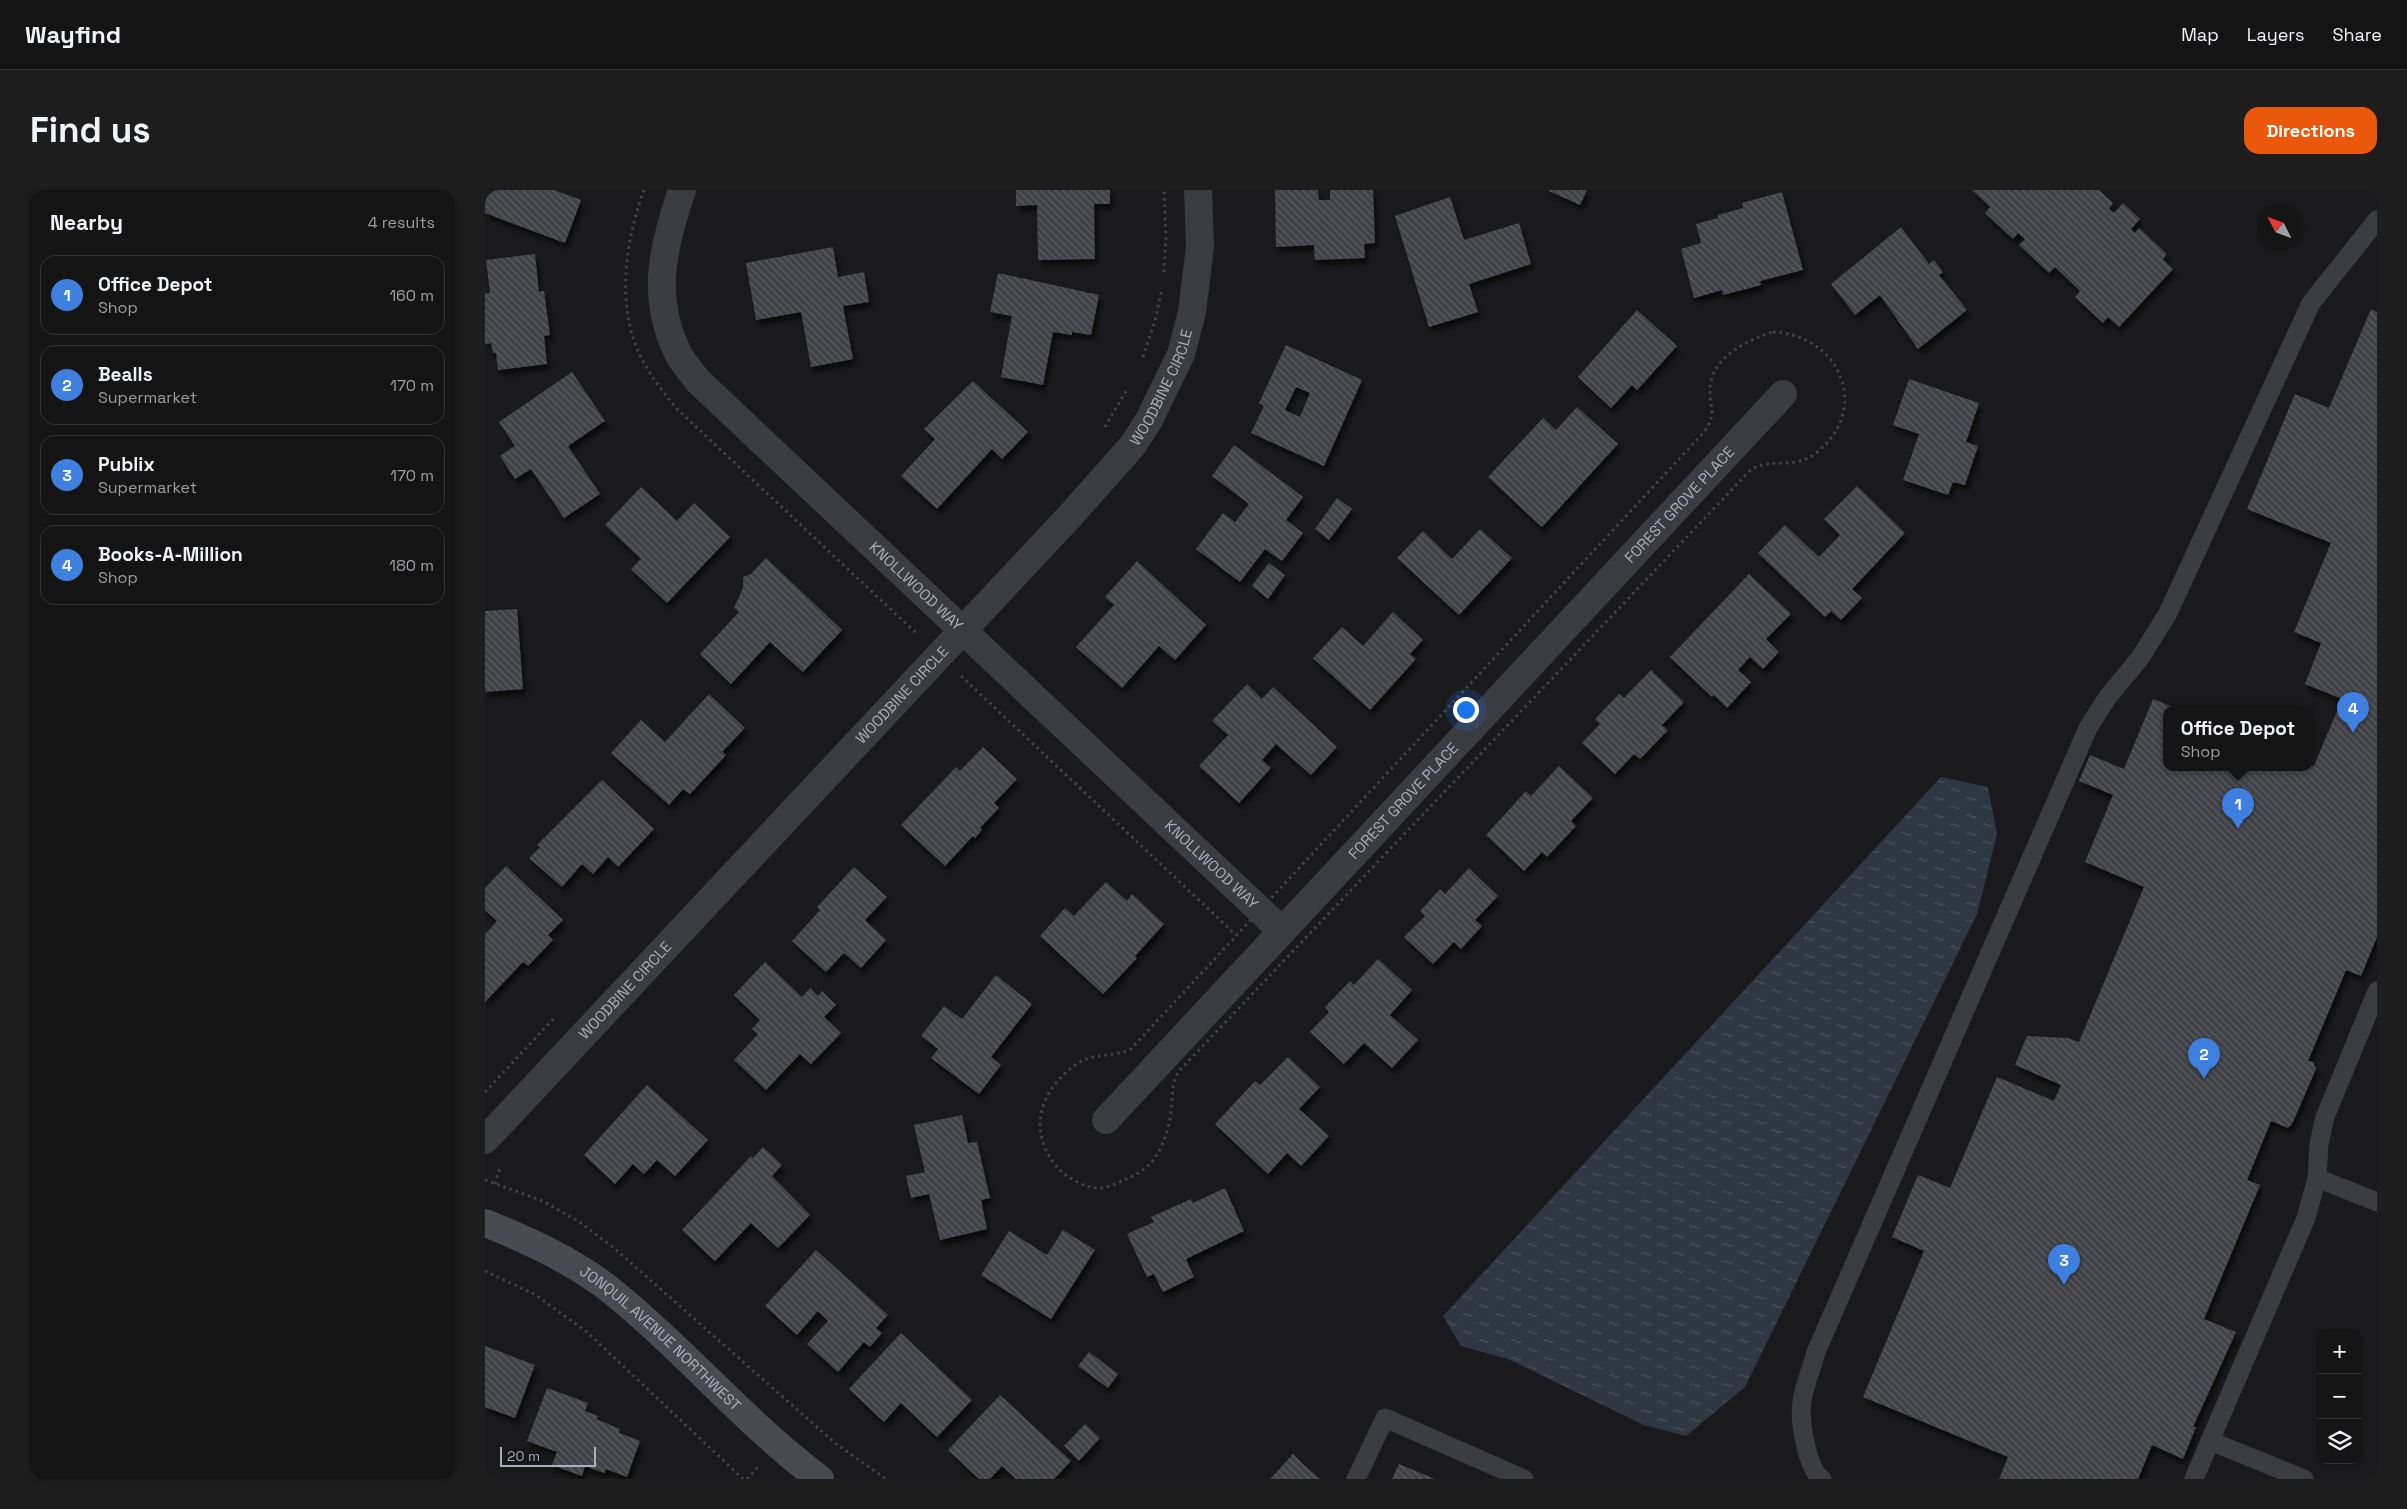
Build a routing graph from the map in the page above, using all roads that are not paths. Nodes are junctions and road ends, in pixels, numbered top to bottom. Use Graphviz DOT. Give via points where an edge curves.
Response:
graph roads {
  1 [pos="682,190"];
  2 [pos="1198,190"];
  3 [pos="2377,220"];
  4 [pos="1783,394"];
  5 [pos="962,631"];
  6 [pos="1282,931"];
  7 [pos="2377,991"];
  8 [pos="1106,1120"];
  9 [pos="485,1140"];
  10 [pos="2317,1178"];
  11 [pos="2377,1202"];
  12 [pos="485,1223"];
  13 [pos="2210,1441"];
  14 [pos="806,1475"];
  15 [pos="1356,1479"];
  16 [pos="1524,1479"];
  17 [pos="1822,1479"];
  18 [pos="2194,1479"];
  19 [pos="2304,1479"];
  1 -- 5 [label="street, KNOLLWOOD WAY" via="663,259 660,292 666,324 678,354 698,381"];
  2 -- 5 [label="street, WOODBINE CIRCLE" via="1200,247 1193,312 1181,354 1149,420 1133,445"];
  3 -- 17 [label="lane" via="2311,303 2168,613 2140,658 2107,698 2088,728 1816,1352 1801,1402 1806,1447 1816,1475"];
  4 -- 6 [label="street, FOREST GROVE PLACE"];
  5 -- 6 [label="street, KNOLLWOOD WAY"];
  5 -- 9 [label="street, WOODBINE CIRCLE"];
  6 -- 8 [label="street, FOREST GROVE PLACE"];
  7 -- 10 [label="lane" via="2325,1117"];
  10 -- 11 [label="lane"];
  10 -- 13 [label="lane" via="2306,1218"];
  12 -- 14 [label="street, JONQUIL AVENUE NORTHWEST" via="522,1237 573,1264 614,1293"];
  13 -- 18 [label="lane"];
  13 -- 19 [label="lane"];
  15 -- 16 [label="lane" via="1385,1418"];
}
